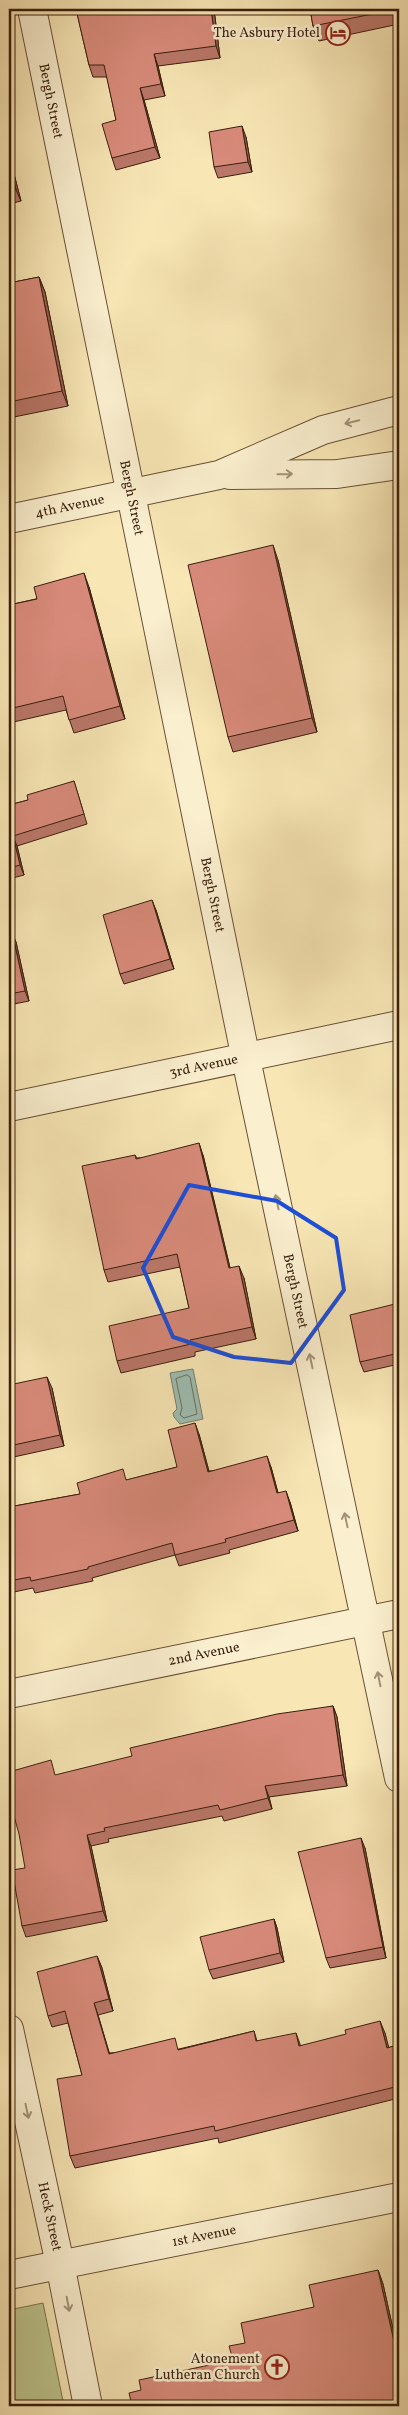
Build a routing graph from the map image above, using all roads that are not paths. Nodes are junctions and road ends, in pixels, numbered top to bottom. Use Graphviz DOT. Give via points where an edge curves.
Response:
graph roads {
  1 [pos="32,9"];
  2 [pos="399,410"];
  3 [pos="399,464"];
  4 [pos="219,475"];
  5 [pos="130,494"];
  6 [pos="9,519"];
  7 [pos="399,1025"];
  8 [pos="246,1059"];
  9 [pos="9,1107"];
  10 [pos="399,1614"];
  11 [pos="367,1621"];
  12 [pos="9,1694"];
  13 [pos="399,1778"];
  14 [pos="9,2029"];
  15 [pos="399,2197"];
  16 [pos="60,2264"];
  17 [pos="9,2275"];
  18 [pos="88,2406"];
  1 -- 5 [label="street, Bergh Street"];
  2 -- 4 [label="street, 4th Avenue, one-way" via="324,430"];
  4 -- 3 [label="street, 4th Avenue, one-way" via="337,474"];
  4 -- 5 [label="street, 4th Avenue"];
  5 -- 6 [label="street, 4th Avenue"];
  5 -- 8 [label="street, Bergh Street"];
  7 -- 8 [label="street, 3rd Avenue"];
  8 -- 9 [label="street, 3rd Avenue"];
  11 -- 8 [label="street, Bergh Street, one-way"];
  10 -- 11 [label="street, 2nd Avenue"];
  11 -- 12 [label="street, 2nd Avenue"];
  13 -- 11 [label="street, Bergh Street, one-way"];
  14 -- 16 [label="street, Heck Street, one-way"];
  15 -- 16 [label="street, 1st Avenue"];
  16 -- 17 [label="street, 1st Avenue"];
  16 -- 18 [label="street, Heck Street, one-way"];
}
